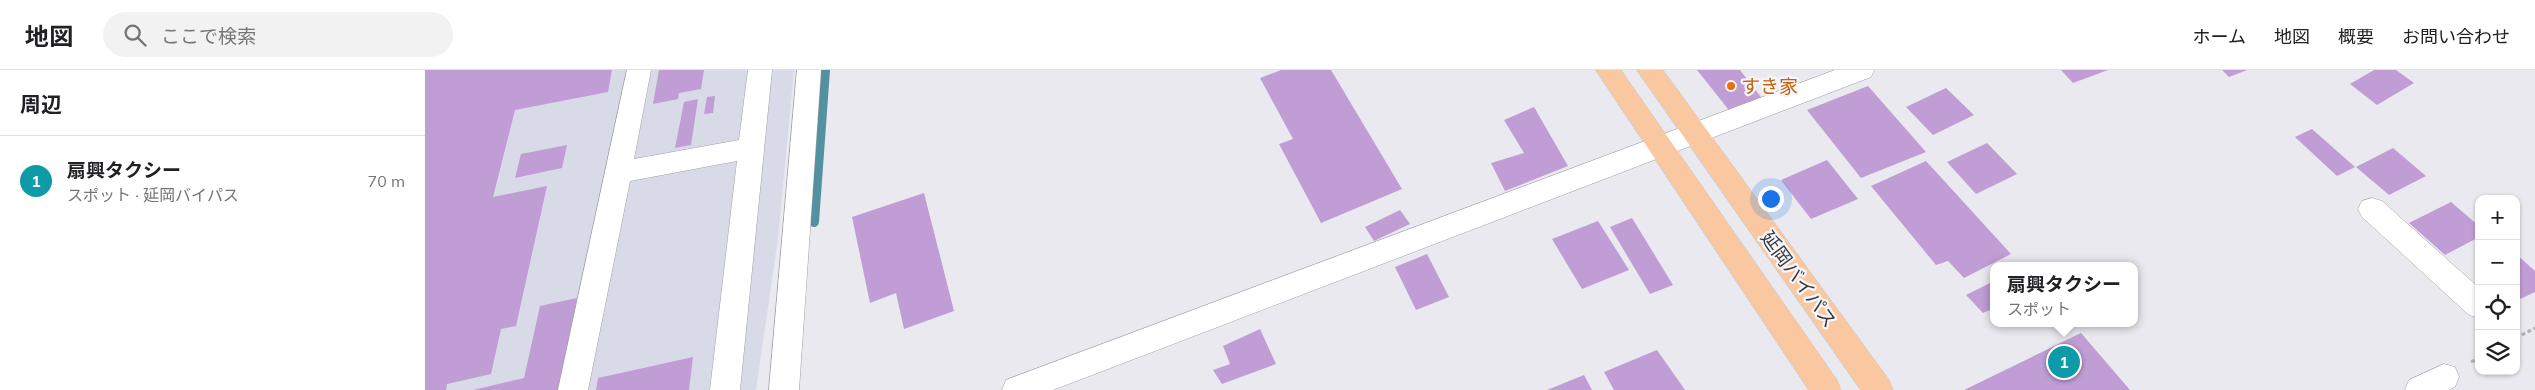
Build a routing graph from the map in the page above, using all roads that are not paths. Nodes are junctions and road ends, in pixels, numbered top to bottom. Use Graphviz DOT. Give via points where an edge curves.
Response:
graph roads {
  1 [pos="639,70"];
  2 [pos="760,70"];
  3 [pos="809,70"];
  4 [pos="1608,70"];
  5 [pos="1649,70"];
  6 [pos="1862,70"];
  7 [pos="1694,134"];
  8 [pos="1660,146"];
  9 [pos="751,148"];
  10 [pos="618,172"];
  11 [pos="2372,209"];
  12 [pos="2475,302"];
  13 [pos="573,390"];
  14 [pos="725,390"];
  15 [pos="784,390"];
  16 [pos="1017,390"];
  17 [pos="1826,390"];
  18 [pos="1878,390"];
  1 -- 10 [label="street"];
  2 -- 9 [label="street"];
  3 -- 15 [label="street"];
  4 -- 8 [label="highway, 延岡バイパス"];
  5 -- 7 [label="highway, 延岡バイパス"];
  6 -- 7 [label="street"];
  7 -- 8 [label="street"];
  7 -- 18 [label="highway, 延岡バイパス"];
  8 -- 16 [label="street"];
  8 -- 17 [label="highway, 延岡バイパス"];
  9 -- 10 [label="street"];
  9 -- 14 [label="street"];
  10 -- 13 [label="street"];
  11 -- 12 [label="street"];
}
